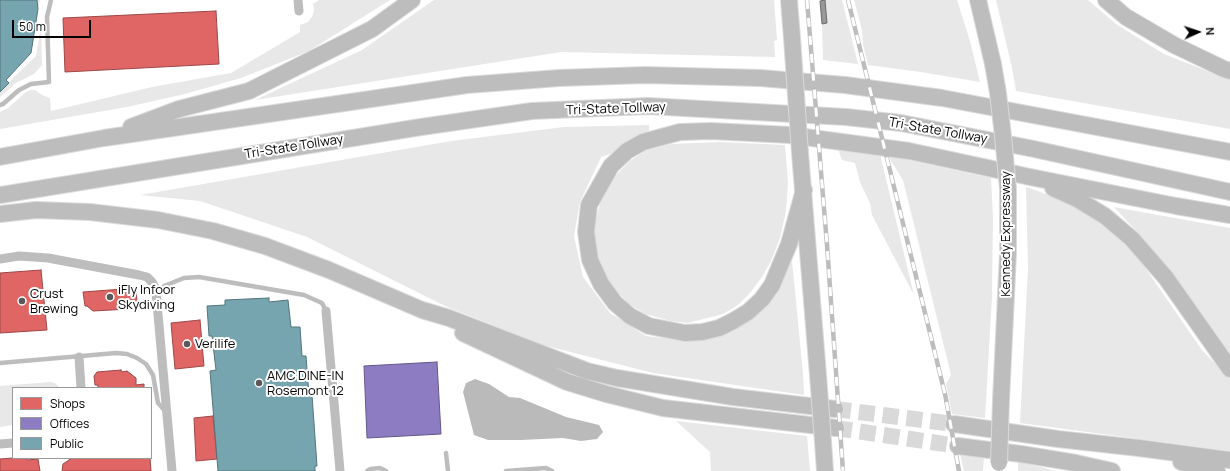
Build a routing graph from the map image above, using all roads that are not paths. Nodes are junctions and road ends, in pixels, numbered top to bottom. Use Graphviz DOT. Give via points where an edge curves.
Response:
graph roads {
  1 [pos="51,0"];
  2 [pos="298,0"];
  3 [pos="412,0"];
  4 [pos="789,0"];
  5 [pos="974,0"];
  6 [pos="978,0"];
  7 [pos="1106,0"];
  8 [pos="299,11"];
  9 [pos="986,28"];
  10 [pos="1230,70"];
  11 [pos="0,105"];
  12 [pos="104,138"];
  13 [pos="1230,152"];
  14 [pos="0,156"];
  15 [pos="1030,177"];
  16 [pos="804,190"];
  17 [pos="1230,192"];
  18 [pos="0,196"];
  19 [pos="0,214"];
  20 [pos="1230,215"];
  21 [pos="0,259"];
  22 [pos="164,286"];
  23 [pos="422,310"];
  24 [pos="326,311"];
  25 [pos="79,356"];
  26 [pos="0,363"];
  27 [pos="1230,369"];
  28 [pos="81,387"];
  29 [pos="834,409"];
  30 [pos="167,413"];
  31 [pos="954,424"];
  32 [pos="836,428"];
  33 [pos="12,442"];
  34 [pos="0,444"];
  35 [pos="958,446"];
  36 [pos="1139,448"];
  37 [pos="446,453"];
  38 [pos="1230,460"];
  39 [pos="999,467"];
  40 [pos="172,471"];
  41 [pos="340,471"];
  42 [pos="367,471"];
  43 [pos="386,471"];
  44 [pos="448,471"];
  45 [pos="506,471"];
  46 [pos="552,471"];
  47 [pos="825,471"];
  48 [pos="1112,471"];
  49 [pos="1217,471"];
  1 -- 11 [label="lane" via="47,17 49,82 31,84"];
  2 -- 8 [label="street"];
  3 -- 12 [label="highway" via="372,29 249,91 178,109"];
  4 -- 16 [label="highway, bridge"];
  5 -- 9 [label="highway"];
  6 -- 9 [label="highway, Kennedy Expressway"];
  7 -- 10 [label="highway" via="1126,17 1174,45"];
  9 -- 39 [label="highway, Kennedy Expressway, bridge" via="1002,122 1008,189 1008,260"];
  12 -- 13 [label="highway" via="467,85 645,75 760,78 852,86 942,98"];
  12 -- 14 [label="highway"];
  15 -- 16 [label="highway" via="908,151 814,138 712,131 680,132 643,142 627,151 611,166 589,205 586,232 590,260 601,284 615,303 630,316 649,326 685,333 719,328 748,312 772,285 789,244"];
  15 -- 20 [label="highway"];
  15 -- 27 [label="highway" via="1105,216 1132,239 1166,278"];
  16 -- 47 [label="highway, bridge"];
  17 -- 18 [label="highway, Tri-State Tollway" via="901,123 846,117 648,106 532,112 421,127"];
  19 -- 23 [label="highway" via="36,210 90,212 158,220 213,231 265,246 329,270"];
  21 -- 30 [label="street" via="19,256 48,258 139,275 152,282 155,287"];
  22 -- 24 [label="lane" via="184,278 198,277 304,295 322,303"];
  23 -- 29 [label="highway" via="588,371 617,378 718,395"];
  23 -- 32 [label="highway" via="446,325 514,358 567,382 606,394 663,408"];
  24 -- 41 [label="street"];
  25 -- 26 [label="lane"];
  25 -- 28 [label="street"];
  25 -- 30 [label="lane" via="116,353 137,358 146,364 153,375 158,403"];
  30 -- 40 [label="street"];
  31 -- 36 [label="highway"];
  33 -- 34 [label="street"];
  35 -- 48 [label="highway" via="1021,454"];
  36 -- 38 [label="highway"];
  36 -- 49 [label="highway" via="1185,464"];
  37 -- 44 [label="lane"];
  42 -- 43 [label="lane" via="370,468 380,468"];
  45 -- 46 [label="lane" via="546,468"];
}
